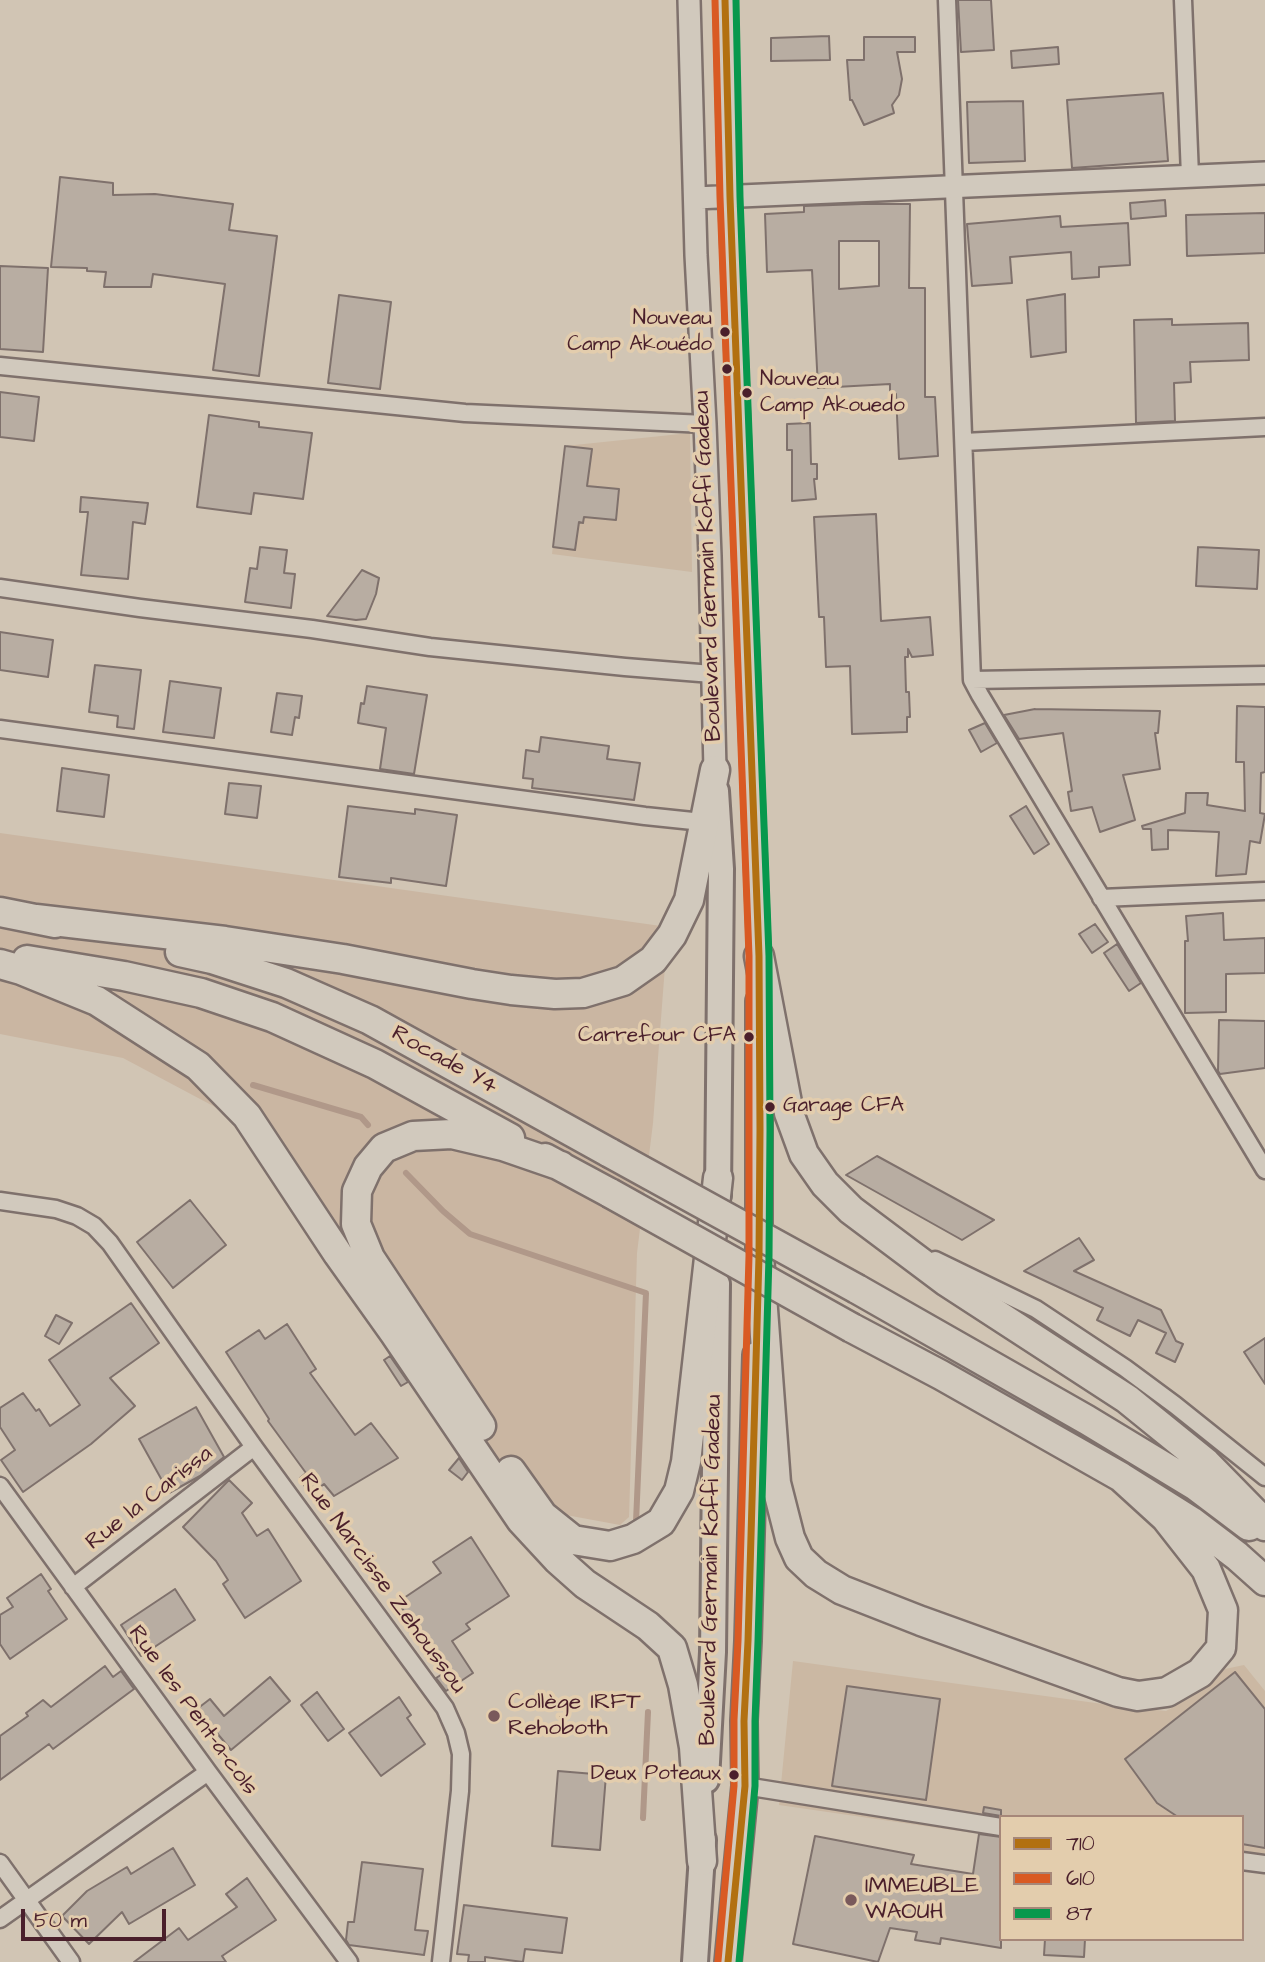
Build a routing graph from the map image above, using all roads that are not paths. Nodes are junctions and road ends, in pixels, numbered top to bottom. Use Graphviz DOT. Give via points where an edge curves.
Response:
graph roads {
  1 [pos="689,0"];
  2 [pos="725,0"];
  3 [pos="947,0"];
  4 [pos="1183,0"];
  5 [pos="1265,173"];
  6 [pos="1190,176"];
  7 [pos="954,187"];
  8 [pos="730,197"];
  9 [pos="695,198"];
  10 [pos="0,366"];
  11 [pos="705,424"];
  12 [pos="1265,427"];
  13 [pos="964,442"];
  14 [pos="0,588"];
  15 [pos="712,674"];
  16 [pos="1265,675"];
  17 [pos="972,680"];
  18 [pos="0,729"];
  19 [pos="715,769"];
  20 [pos="711,823"];
  21 [pos="1265,891"];
  22 [pos="1101,898"];
  23 [pos="0,912"];
  24 [pos="37,919"];
  25 [pos="0,956"];
  26 [pos="759,956"];
  27 [pos="0,964"];
  28 [pos="561,1166"];
  29 [pos="1265,1170"];
  30 [pos="718,1178"];
  31 [pos="0,1201"];
  32 [pos="888,1238"];
  33 [pos="759,1256"];
  34 [pos="254,1447"];
  35 [pos="1265,1477"];
  36 [pos="1121,1478"];
  37 [pos="0,1486"];
  38 [pos="1265,1527"];
  39 [pos="1265,1539"];
  40 [pos="1265,1581"];
  41 [pos="73,1587"];
  42 [pos="208,1772"];
  43 [pos="745,1786"];
  44 [pos="999,1826"];
  45 [pos="702,1861"];
  46 [pos="1244,1861"];
  47 [pos="0,1863"];
  48 [pos="1265,1864"];
  49 [pos="27,1901"];
  50 [pos="0,1919"];
  51 [pos="71,1962"];
  52 [pos="349,1962"];
  53 [pos="440,1962"];
  54 [pos="695,1962"];
  55 [pos="728,1962"];
  1 -- 9 [label="main road, Boulevard Germain Koffi Gadeau"];
  2 -- 8 [label="main road, Boulevard Germain Koffi Gadeau"];
  3 -- 7 [label="street"];
  4 -- 6 [label="street"];
  5 -- 6 [label="main road"];
  6 -- 7 [label="main road"];
  7 -- 8 [label="main road"];
  7 -- 13 [label="street"];
  8 -- 9 [label="main road"];
  8 -- 26 [label="main road, Boulevard Germain Koffi Gadeau"];
  9 -- 11 [label="main road, Boulevard Germain Koffi Gadeau"];
  10 -- 11 [label="street" via="465,413"];
  11 -- 15 [label="main road, Boulevard Germain Koffi Gadeau"];
  12 -- 13 [label="street"];
  13 -- 17 [label="street"];
  14 -- 15 [label="street" via="430,648"];
  15 -- 19 [label="main road, Boulevard Germain Koffi Gadeau"];
  16 -- 17 [label="street"];
  17 -- 22 [label="street"];
  18 -- 20 [label="street"];
  19 -- 20 [label="highway"];
  20 -- 24 [label="highway" via="689,900 672,935 653,960 623,981 583,993 512,990 239,943"];
  20 -- 30 [label="main road, Boulevard Germain Koffi Gadeau" via="721,869"];
  21 -- 22 [label="street"];
  22 -- 29 [label="street"];
  23 -- 24 [label="highway, Rocade Y4"];
  24 -- 39 [label="highway, Rocade Y4, bridge" via="212,958 286,983 370,1020 1087,1420 1185,1480"];
  25 -- 28 [label="highway, Rocade Y4" via="188,990 272,1017 374,1065"];
  26 -- 32 [label="highway" via="789,1113 804,1154 851,1210"];
  26 -- 33 [label="main road, Boulevard Germain Koffi Gadeau"];
  27 -- 45 [label="highway" via="97,1001 198,1066 247,1116 521,1520 585,1584 672,1648 694,1747"];
  28 -- 30 [label="highway" via="452,1134 413,1136 384,1148 368,1167 356,1191 356,1224 370,1258 543,1516 573,1540 610,1546 634,1539 661,1522 679,1491"];
  28 -- 36 [label="highway, Rocade Y4, bridge"];
  30 -- 45 [label="main road, Boulevard Germain Koffi Gadeau" via="713,1652"];
  31 -- 34 [label="street, Rue Narcisse Zehoussou" via="56,1209 94,1226"];
  32 -- 35 [label="street" via="1036,1309 1125,1368"];
  32 -- 38 [label="highway" via="947,1282 1127,1399 1206,1463"];
  33 -- 36 [label="highway" via="776,1483 799,1558 842,1590 1118,1692 1138,1696 1167,1692 1200,1673 1221,1648 1223,1610 1206,1569 1166,1518"];
  33 -- 43 [label="main road, Boulevard Germain Koffi Gadeau"];
  34 -- 41 [label="street, Rue la Carissa"];
  34 -- 53 [label="street, Rue Narcisse Zehoussou" via="445,1708 456,1733 461,1754 460,1791"];
  36 -- 40 [label="highway" via="1191,1521"];
  37 -- 41 [label="street, Rue les Pent-a-cols"];
  41 -- 42 [label="street, Rue les Pent-a-cols"];
  42 -- 49 [label="street"];
  42 -- 52 [label="street, Rue les Pent-a-cols"];
  43 -- 44 [label="street"];
  43 -- 55 [label="main road, Boulevard Germain Koffi Gadeau"];
  45 -- 54 [label="main road, Boulevard Germain Koffi Gadeau"];
  46 -- 48 [label="street"];
  47 -- 49 [label="street"];
  49 -- 50 [label="street"];
  49 -- 51 [label="street"];
}
